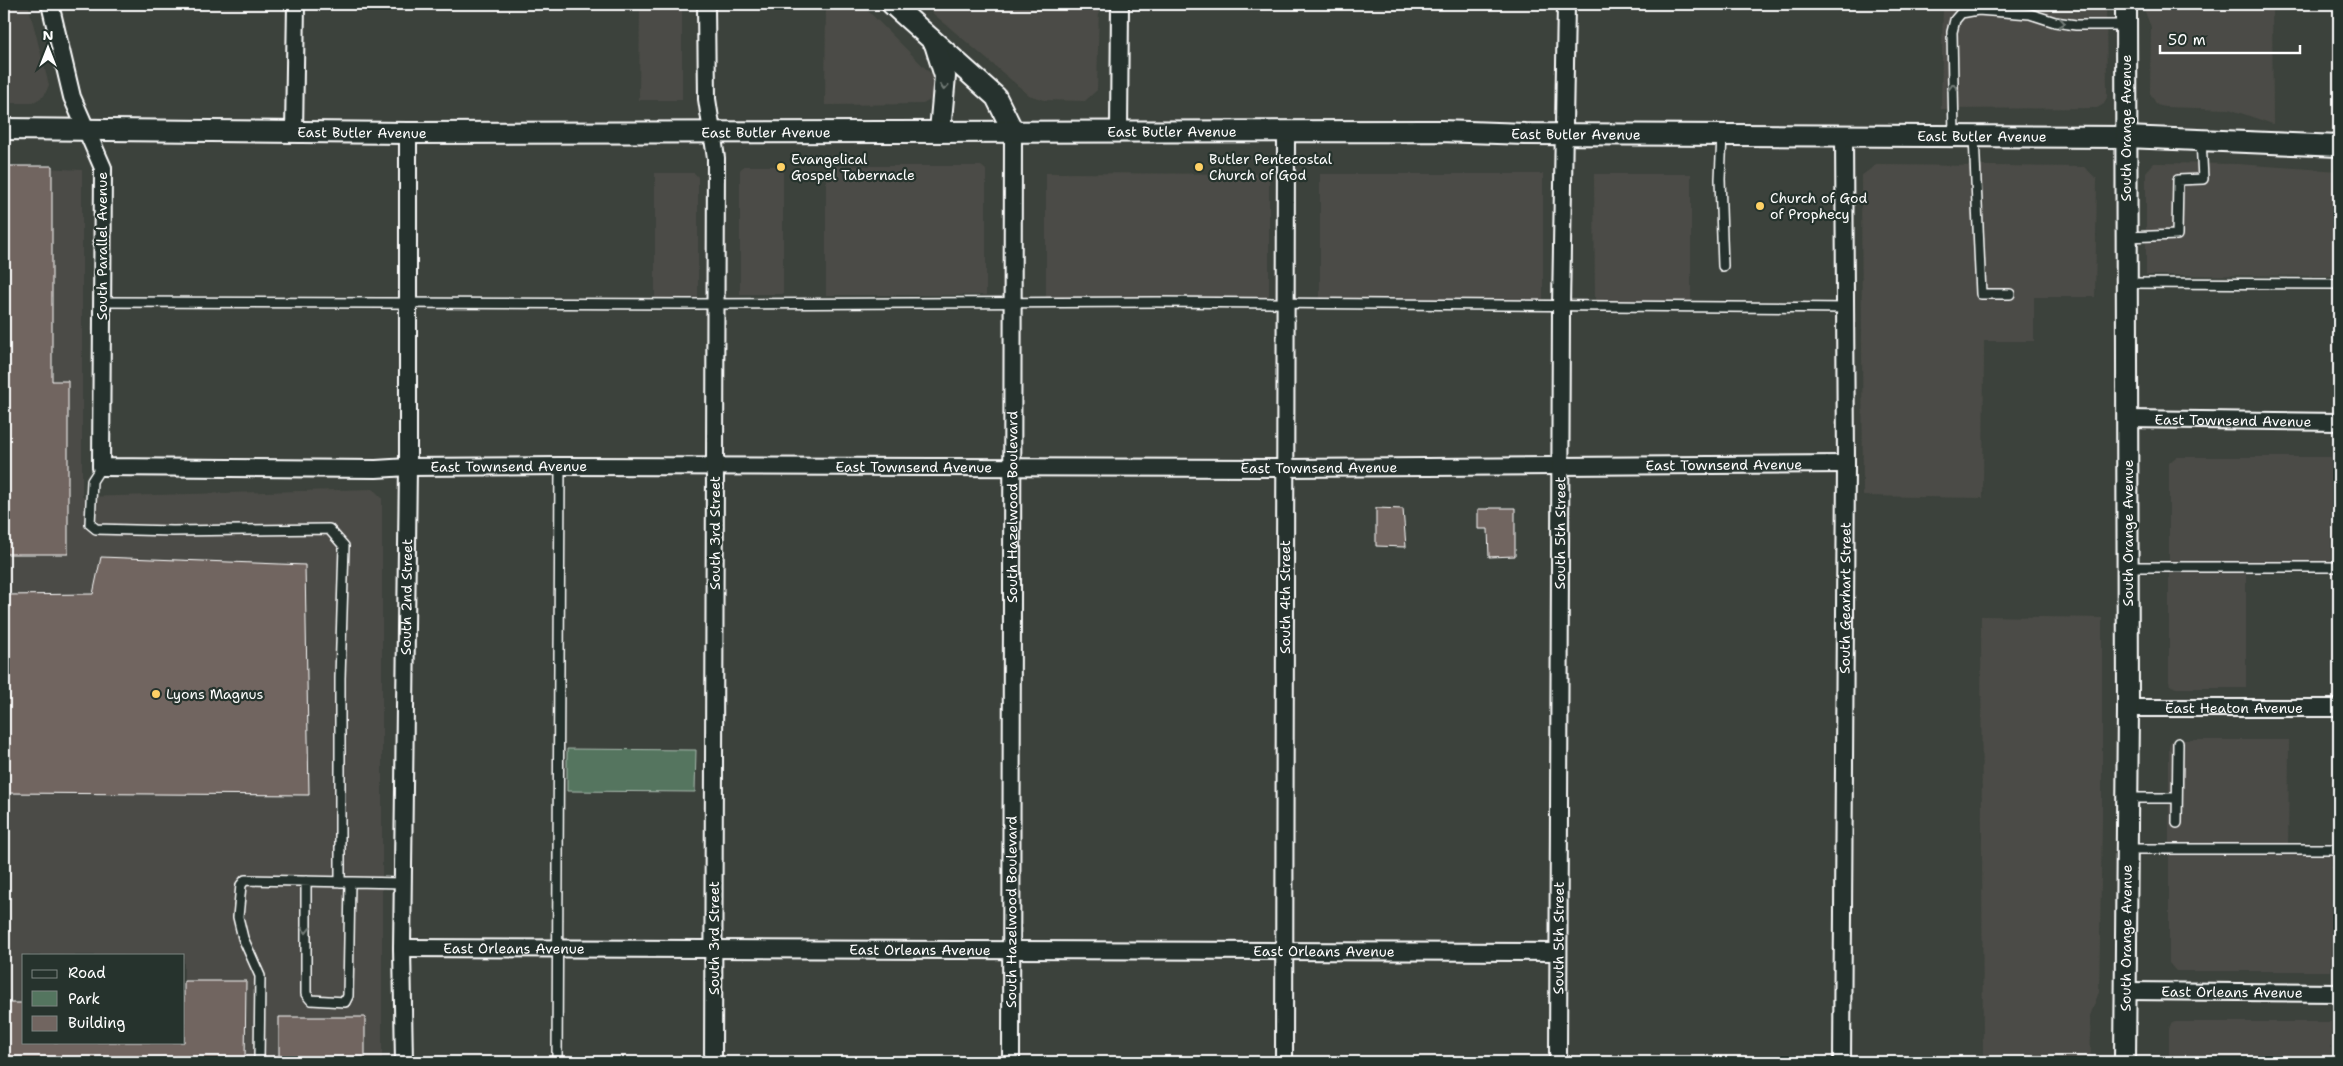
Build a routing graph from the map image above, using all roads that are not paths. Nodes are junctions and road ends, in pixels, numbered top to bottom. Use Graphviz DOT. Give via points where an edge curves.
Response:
graph roads {
  1 [pos="50,4"];
  2 [pos="296,4"];
  3 [pos="706,4"];
  4 [pos="892,4"];
  5 [pos="1120,4"];
  6 [pos="1566,4"];
  7 [pos="2126,4"];
  8 [pos="2126,25"];
  9 [pos="935,44"];
  10 [pos="86,128"];
  11 [pos="4,129"];
  12 [pos="711,131"];
  13 [pos="940,131"];
  14 [pos="1013,131"];
  15 [pos="1119,131"];
  16 [pos="1286,131"];
  17 [pos="294,132"];
  18 [pos="408,133"];
  19 [pos="1562,134"];
  20 [pos="1722,135"];
  21 [pos="1844,135"];
  22 [pos="1964,136"];
  23 [pos="2126,137"];
  24 [pos="2201,139"];
  25 [pos="2339,146"];
  26 [pos="2127,237"];
  27 [pos="1724,266"];
  28 [pos="2127,283"];
  29 [pos="2339,284"];
  30 [pos="2010,294"];
  31 [pos="102,302"];
  32 [pos="408,304"];
  33 [pos="715,304"];
  34 [pos="1012,304"];
  35 [pos="1286,305"];
  36 [pos="1560,307"];
  37 [pos="1846,308"];
  38 [pos="2127,419"];
  39 [pos="2339,422"];
  40 [pos="1846,464"];
  41 [pos="560,466"];
  42 [pos="101,467"];
  43 [pos="408,467"];
  44 [pos="715,467"];
  45 [pos="1561,467"];
  46 [pos="1011,468"];
  47 [pos="1286,468"];
  48 [pos="2128,567"];
  49 [pos="2339,567"];
  50 [pos="2128,708"];
  51 [pos="2339,708"];
  52 [pos="2178,743"];
  53 [pos="2128,798"];
  54 [pos="2176,798"];
  55 [pos="2177,823"];
  56 [pos="2128,849"];
  57 [pos="2339,849"];
  58 [pos="306,881"];
  59 [pos="345,882"];
  60 [pos="404,882"];
  61 [pos="402,948"];
  62 [pos="557,950"];
  63 [pos="714,950"];
  64 [pos="1011,951"];
  65 [pos="1284,952"];
  66 [pos="1557,952"];
  67 [pos="2126,991"];
  68 [pos="2339,993"];
  69 [pos="260,1062"];
  70 [pos="404,1062"];
  71 [pos="557,1062"];
  72 [pos="713,1062"];
  73 [pos="1011,1062"];
  74 [pos="1284,1062"];
  75 [pos="1558,1062"];
  76 [pos="1842,1062"];
  77 [pos="2125,1062"];
  1 -- 10 [label="street, South Parallel Avenue" via="72,97"];
  2 -- 17 [label="street"];
  3 -- 12 [label="street, South 3rd Street" via="707,99"];
  4 -- 9 [label="street, South Hazelwood Boulevard"];
  5 -- 15 [label="street"];
  6 -- 19 [label="street, South 5th Street"];
  7 -- 8 [label="street, South Orange Avenue"];
  22 -- 8 [label="lane, one-way" via="1952,32 1961,13 1978,10 2030,14 2076,25"];
  8 -- 23 [label="street, South Orange Avenue"];
  9 -- 13 [label="street, one-way" via="945,76"];
  9 -- 14 [label="street, South Hazelwood Boulevard" via="996,97"];
  10 -- 11 [label="street, East Butler Avenue"];
  10 -- 17 [label="street, East Butler Avenue"];
  10 -- 31 [label="street, South Parallel Avenue" via="103,168"];
  12 -- 13 [label="street, East Butler Avenue"];
  12 -- 18 [label="street, East Butler Avenue"];
  12 -- 33 [label="street, South 3rd Street" via="716,158"];
  13 -- 14 [label="street, East Butler Avenue"];
  14 -- 15 [label="street, East Butler Avenue"];
  14 -- 34 [label="street, South Hazelwood Boulevard"];
  15 -- 16 [label="street, East Butler Avenue"];
  16 -- 19 [label="street, East Butler Avenue"];
  16 -- 35 [label="street, South 4th Street"];
  17 -- 18 [label="street, East Butler Avenue"];
  18 -- 32 [label="street, South 2nd Street"];
  19 -- 20 [label="street, East Butler Avenue"];
  19 -- 36 [label="street, South 5th Street"];
  20 -- 21 [label="street, East Butler Avenue"];
  20 -- 27 [label="lane" via="1720,179"];
  21 -- 22 [label="street, East Butler Avenue"];
  21 -- 37 [label="street, South Gearhart Street"];
  22 -- 23 [label="street, East Butler Avenue"];
  22 -- 30 [label="lane" via="1981,294"];
  23 -- 24 [label="street, East Butler Avenue"];
  23 -- 26 [label="street, South Orange Avenue"];
  24 -- 25 [label="street, East Butler Avenue"];
  24 -- 26 [label="lane" via="2203,179 2178,180 2177,235"];
  26 -- 28 [label="street, South Orange Avenue"];
  28 -- 29 [label="lane"];
  28 -- 38 [label="street, South Orange Avenue"];
  31 -- 32 [label="lane"];
  31 -- 42 [label="street, South Parallel Avenue"];
  32 -- 33 [label="lane"];
  32 -- 43 [label="street, South 2nd Street"];
  33 -- 34 [label="lane"];
  33 -- 44 [label="street, South 3rd Street"];
  34 -- 35 [label="lane" via="1157,302"];
  34 -- 46 [label="street, South Hazelwood Boulevard"];
  35 -- 36 [label="lane"];
  35 -- 47 [label="street, South 4th Street"];
  36 -- 37 [label="lane"];
  36 -- 45 [label="street, South 5th Street"];
  37 -- 40 [label="street, South Gearhart Street"];
  38 -- 39 [label="street, East Townsend Avenue"];
  38 -- 48 [label="street, South Orange Avenue"];
  40 -- 45 [label="street, East Townsend Avenue"];
  40 -- 76 [label="street, South Gearhart Street"];
  41 -- 43 [label="street, East Townsend Avenue"];
  41 -- 44 [label="street, East Townsend Avenue"];
  41 -- 62 [label="lane"];
  42 -- 43 [label="street, East Townsend Avenue"];
  42 -- 59 [label="lane" via="92,481 90,524 96,529 329,529 344,546 340,678"];
  43 -- 60 [label="street, South 2nd Street"];
  44 -- 46 [label="street, East Townsend Avenue"];
  44 -- 63 [label="street, South 3rd Street"];
  45 -- 47 [label="street, East Townsend Avenue"];
  45 -- 66 [label="street, South 5th Street"];
  46 -- 47 [label="street, East Townsend Avenue"];
  46 -- 64 [label="street, South Hazelwood Boulevard"];
  47 -- 65 [label="street, South 4th Street"];
  48 -- 49 [label="lane"];
  48 -- 50 [label="street, South Orange Avenue"];
  50 -- 51 [label="street, East Heaton Avenue"];
  50 -- 53 [label="street, South Orange Avenue"];
  52 -- 54 [label="lane"];
  53 -- 54 [label="lane"];
  53 -- 56 [label="street, South Orange Avenue"];
  54 -- 55 [label="lane"];
  56 -- 57 [label="lane"];
  56 -- 67 [label="street, South Orange Avenue"];
  58 -- 59 [label="lane"];
  58 -- 59 [label="lane, one-way" via="306,994 311,1000 345,1002 348,996"];
  58 -- 69 [label="lane" via="244,880 240,885 238,917 243,938 260,976"];
  59 -- 60 [label="lane"];
  60 -- 61 [label="street, South 2nd Street"];
  61 -- 62 [label="street, East Orleans Avenue"];
  61 -- 70 [label="street, South 2nd Street"];
  62 -- 63 [label="street, East Orleans Avenue"];
  62 -- 71 [label="lane"];
  63 -- 64 [label="street, East Orleans Avenue"];
  63 -- 72 [label="street, South 3rd Street"];
  64 -- 65 [label="street, East Orleans Avenue"];
  64 -- 73 [label="street, South Hazelwood Boulevard"];
  65 -- 66 [label="street, East Orleans Avenue"];
  65 -- 74 [label="street, South 4th Street"];
  66 -- 75 [label="street, South 5th Street"];
  67 -- 68 [label="street, East Orleans Avenue"];
  67 -- 77 [label="street, South Orange Avenue"];
}
